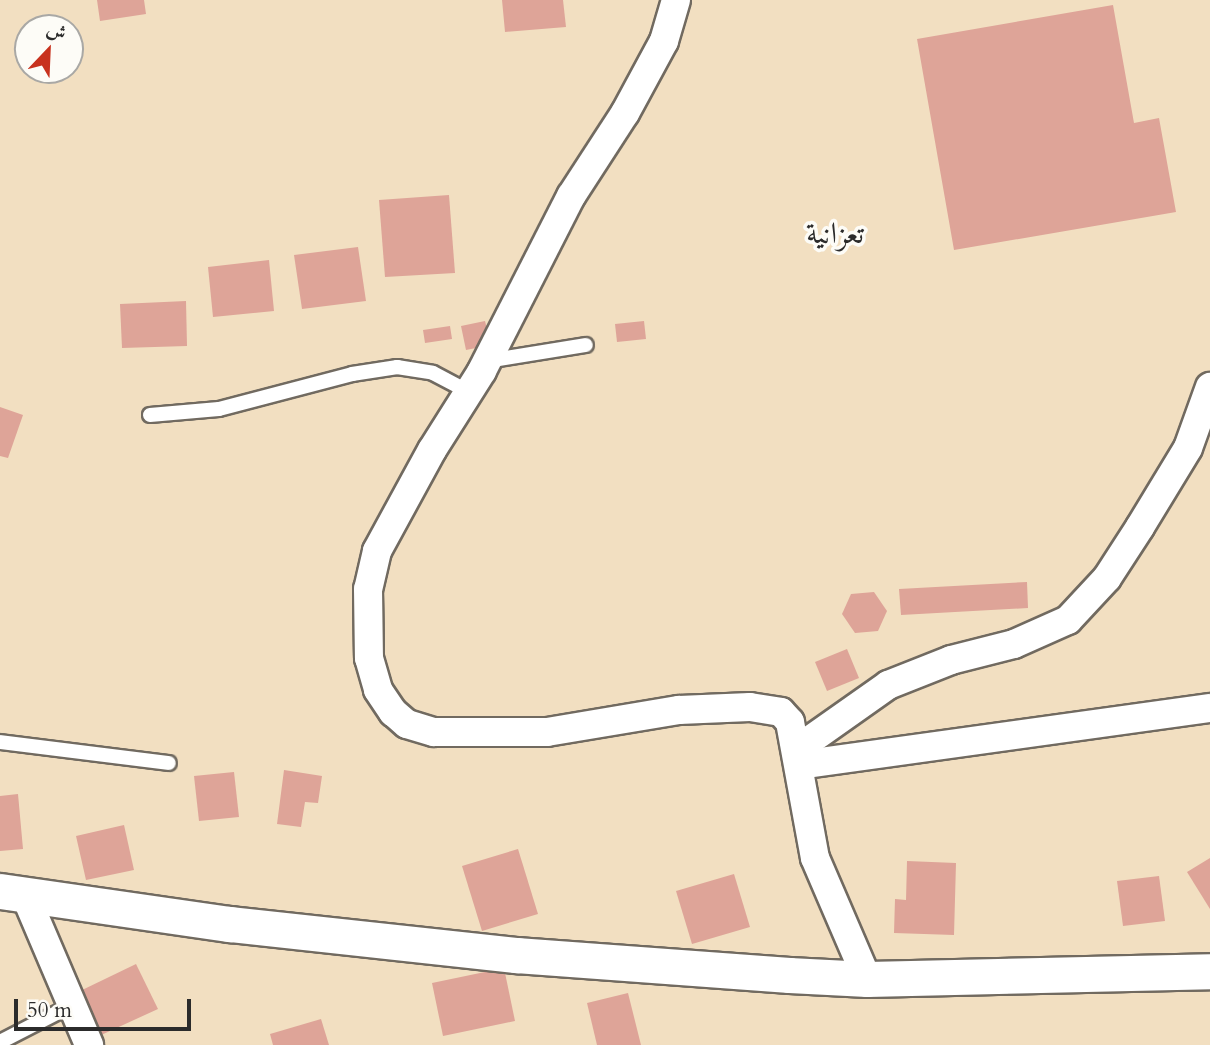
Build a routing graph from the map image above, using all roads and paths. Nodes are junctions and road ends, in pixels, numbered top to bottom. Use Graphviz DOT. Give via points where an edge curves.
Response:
graph roads {
  1 [pos="676,0"];
  2 [pos="586,345"];
  3 [pos="487,362"];
  4 [pos="1210,387"];
  5 [pos="469,392"];
  6 [pos="150,415"];
  7 [pos="1210,708"];
  8 [pos="0,742"];
  9 [pos="798,757"];
  10 [pos="169,762"];
  11 [pos="13,894"];
  12 [pos="1210,971"];
  13 [pos="867,979"];
  14 [pos="72,1005"];
  15 [pos="0,1042"];
  16 [pos="89,1045"];
  1 -- 3 [label="street" via="651,65 571,195"];
  2 -- 3 [label="lane"];
  3 -- 5 [label="street"];
  4 -- 9 [label="street" via="1188,448 1154,504 1107,578 1068,620 1024,640 951,660 888,685"];
  5 -- 6 [label="lane" via="433,373 397,367 352,374 219,409"];
  5 -- 9 [label="street" via="377,551 368,589 369,658 377,690 393,712 407,724 434,732 547,732 678,710 750,707 782,712 790,722"];
  7 -- 9 [label="street"];
  8 -- 10 [label="lane"];
  9 -- 13 [label="street" via="815,858"];
  11 -- 13 [label="street" via="516,955"];
  11 -- 14 [label="street"];
  12 -- 13 [label="street"];
  14 -- 15 [label="lane"];
  14 -- 16 [label="street"];
}
